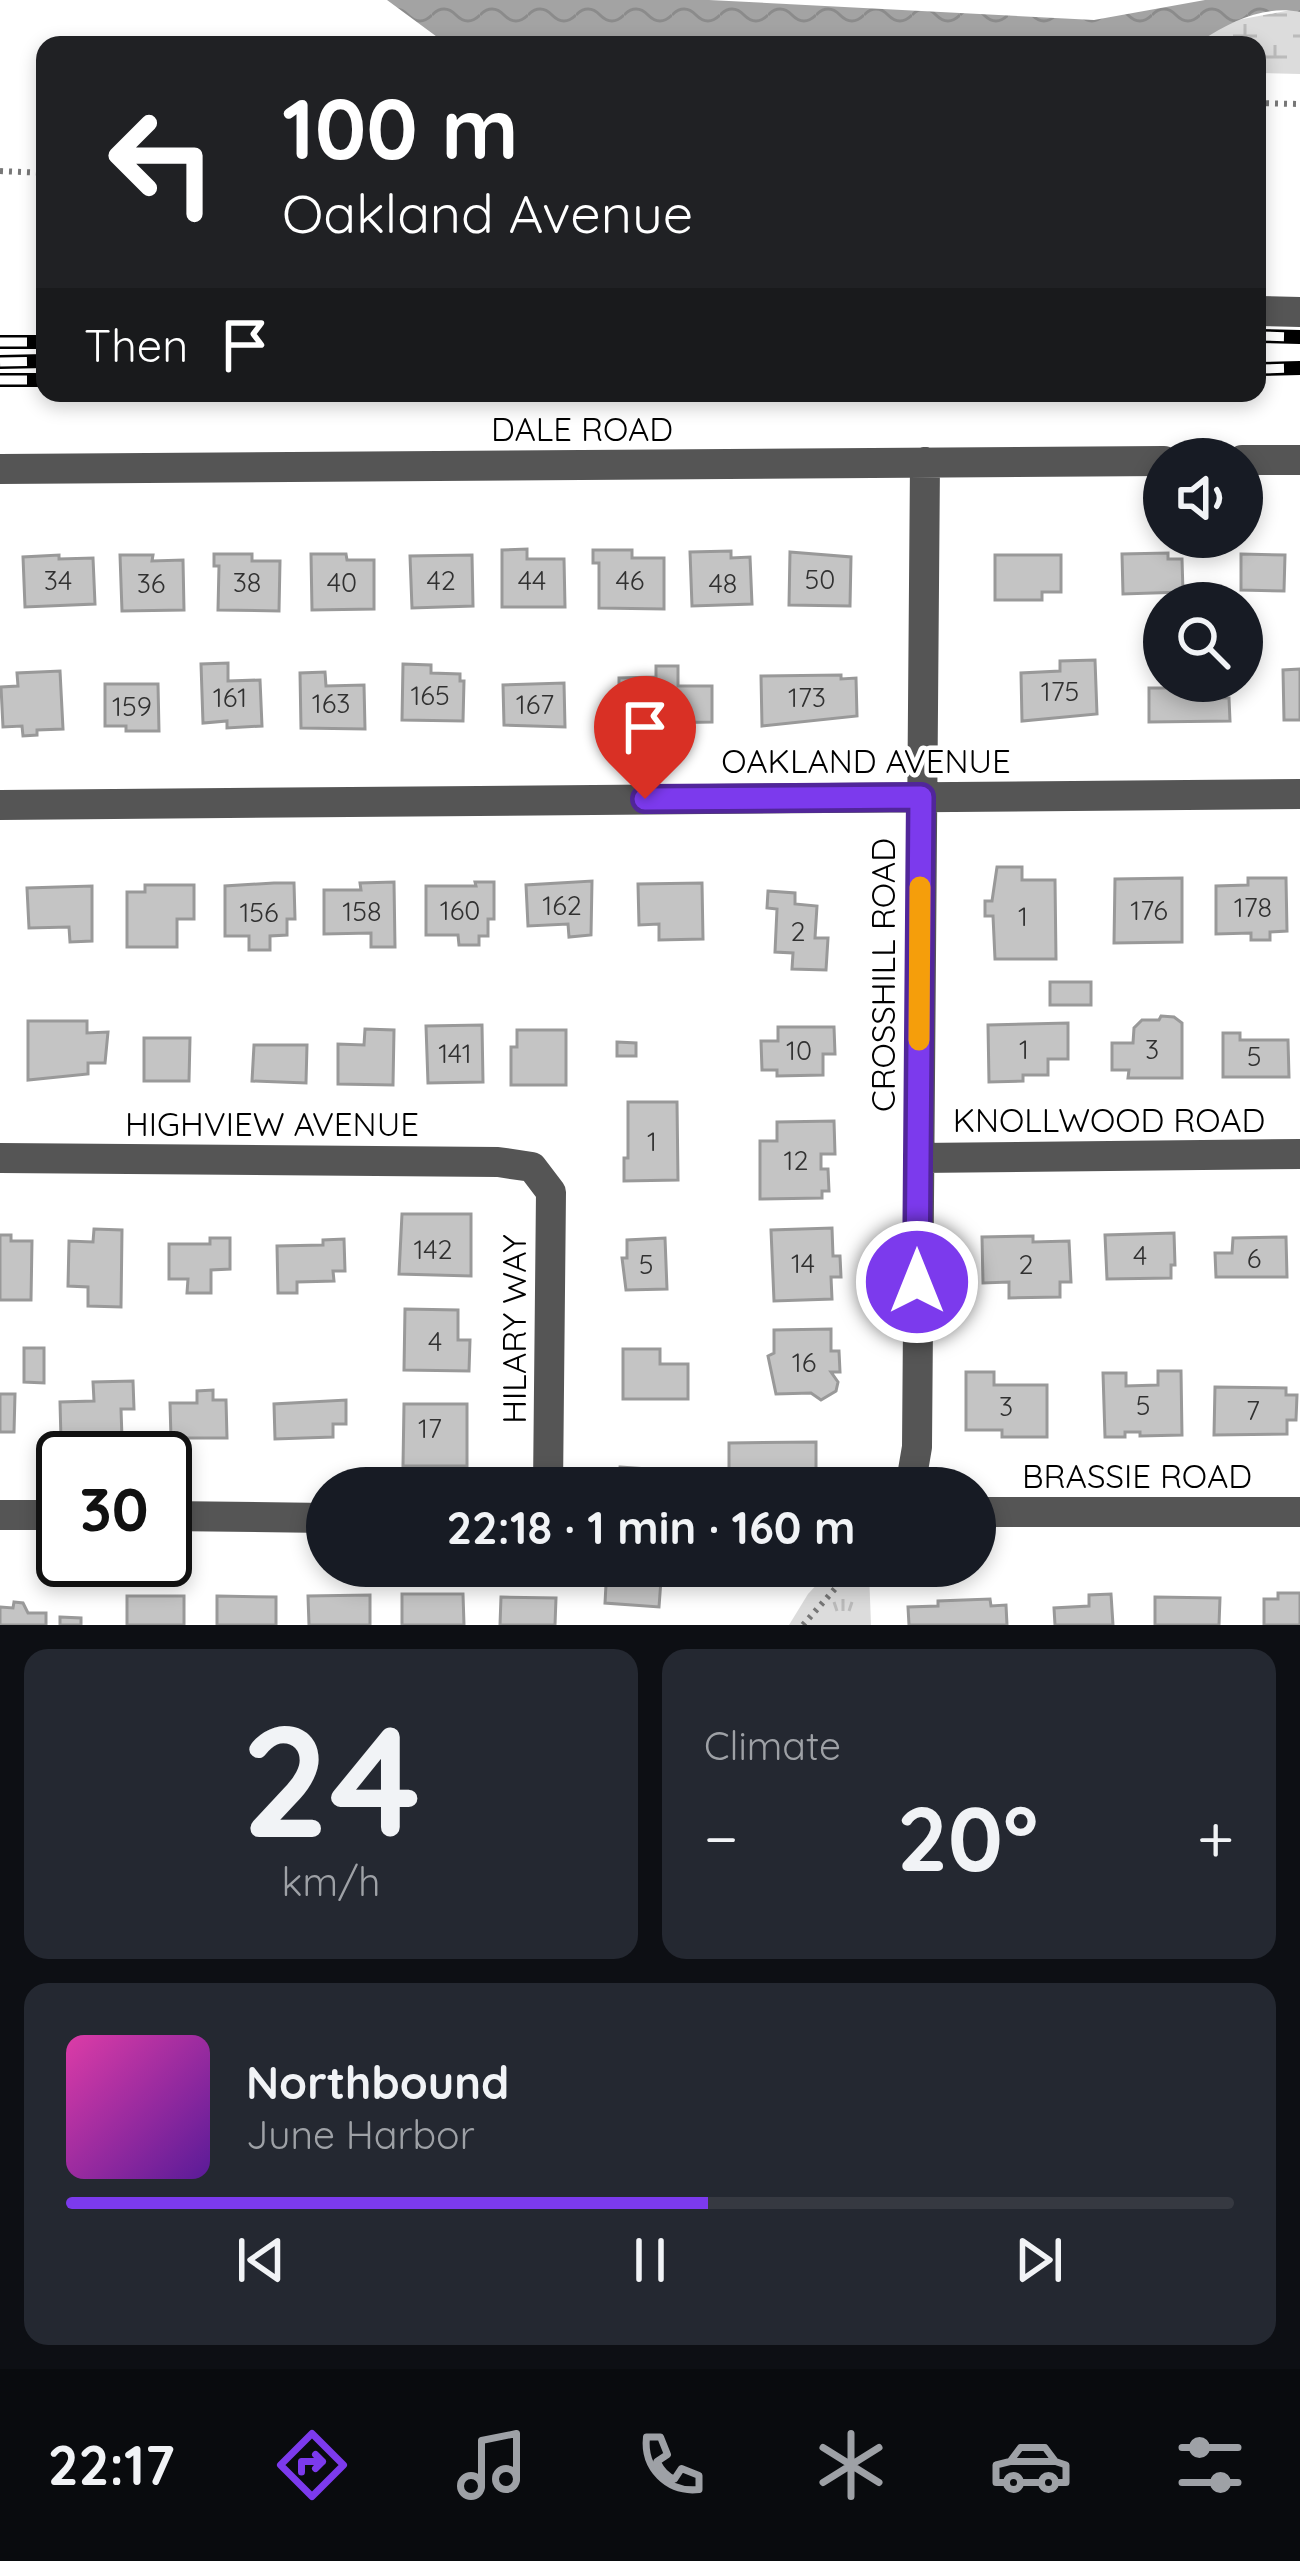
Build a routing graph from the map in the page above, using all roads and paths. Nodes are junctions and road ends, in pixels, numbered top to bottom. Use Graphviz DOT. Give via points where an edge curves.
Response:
graph roads {
  1 [pos="1266,103"];
  2 [pos="1300,104"];
  3 [pos="0,171"];
  4 [pos="36,173"];
  5 [pos="1266,311"];
  6 [pos="1300,312"];
  7 [pos="1263,460"];
  8 [pos="1300,460"];
  9 [pos="1143,461"];
  10 [pos="925,462"];
  11 [pos="0,470"];
  12 [pos="1300,794"];
  13 [pos="921,797"];
  14 [pos="0,805"];
  15 [pos="1300,1154"];
  16 [pos="0,1158"];
  17 [pos="918,1158"];
  18 [pos="540,1173"];
  19 [pos="548,1467"];
  20 [pos="914,1467"];
  21 [pos="996,1512"];
  22 [pos="1300,1512"];
  23 [pos="0,1515"];
  24 [pos="36,1515"];
  25 [pos="192,1516"];
  26 [pos="306,1518"];
  27 [pos="837,1587"];
  28 [pos="803,1625"];
  1 -- 2 [label="path"];
  3 -- 4 [label="path"];
  5 -- 6 [label="street"];
  7 -- 8 [label="street"];
  9 -- 10 [label="street, DALE ROAD"];
  10 -- 11 [label="street, DALE ROAD"];
  10 -- 13 [label="street, CROSSHILL ROAD"];
  12 -- 13 [label="street, OAKLAND AVENUE"];
  13 -- 14 [label="street, OAKLAND AVENUE"];
  13 -- 17 [label="street, CROSSHILL ROAD"];
  15 -- 17 [label="street, KNOLLWOOD ROAD"];
  16 -- 18 [label="street, HIGHVIEW AVENUE" via="498,1162"];
  17 -- 20 [label="street, CROSSHILL ROAD"];
  18 -- 19 [label="street, HILARY WAY" via="551,1192"];
  21 -- 22 [label="street, BRASSIE ROAD"];
  23 -- 24 [label="street"];
  25 -- 26 [label="street"];
  27 -- 28 [label="path"];
}
